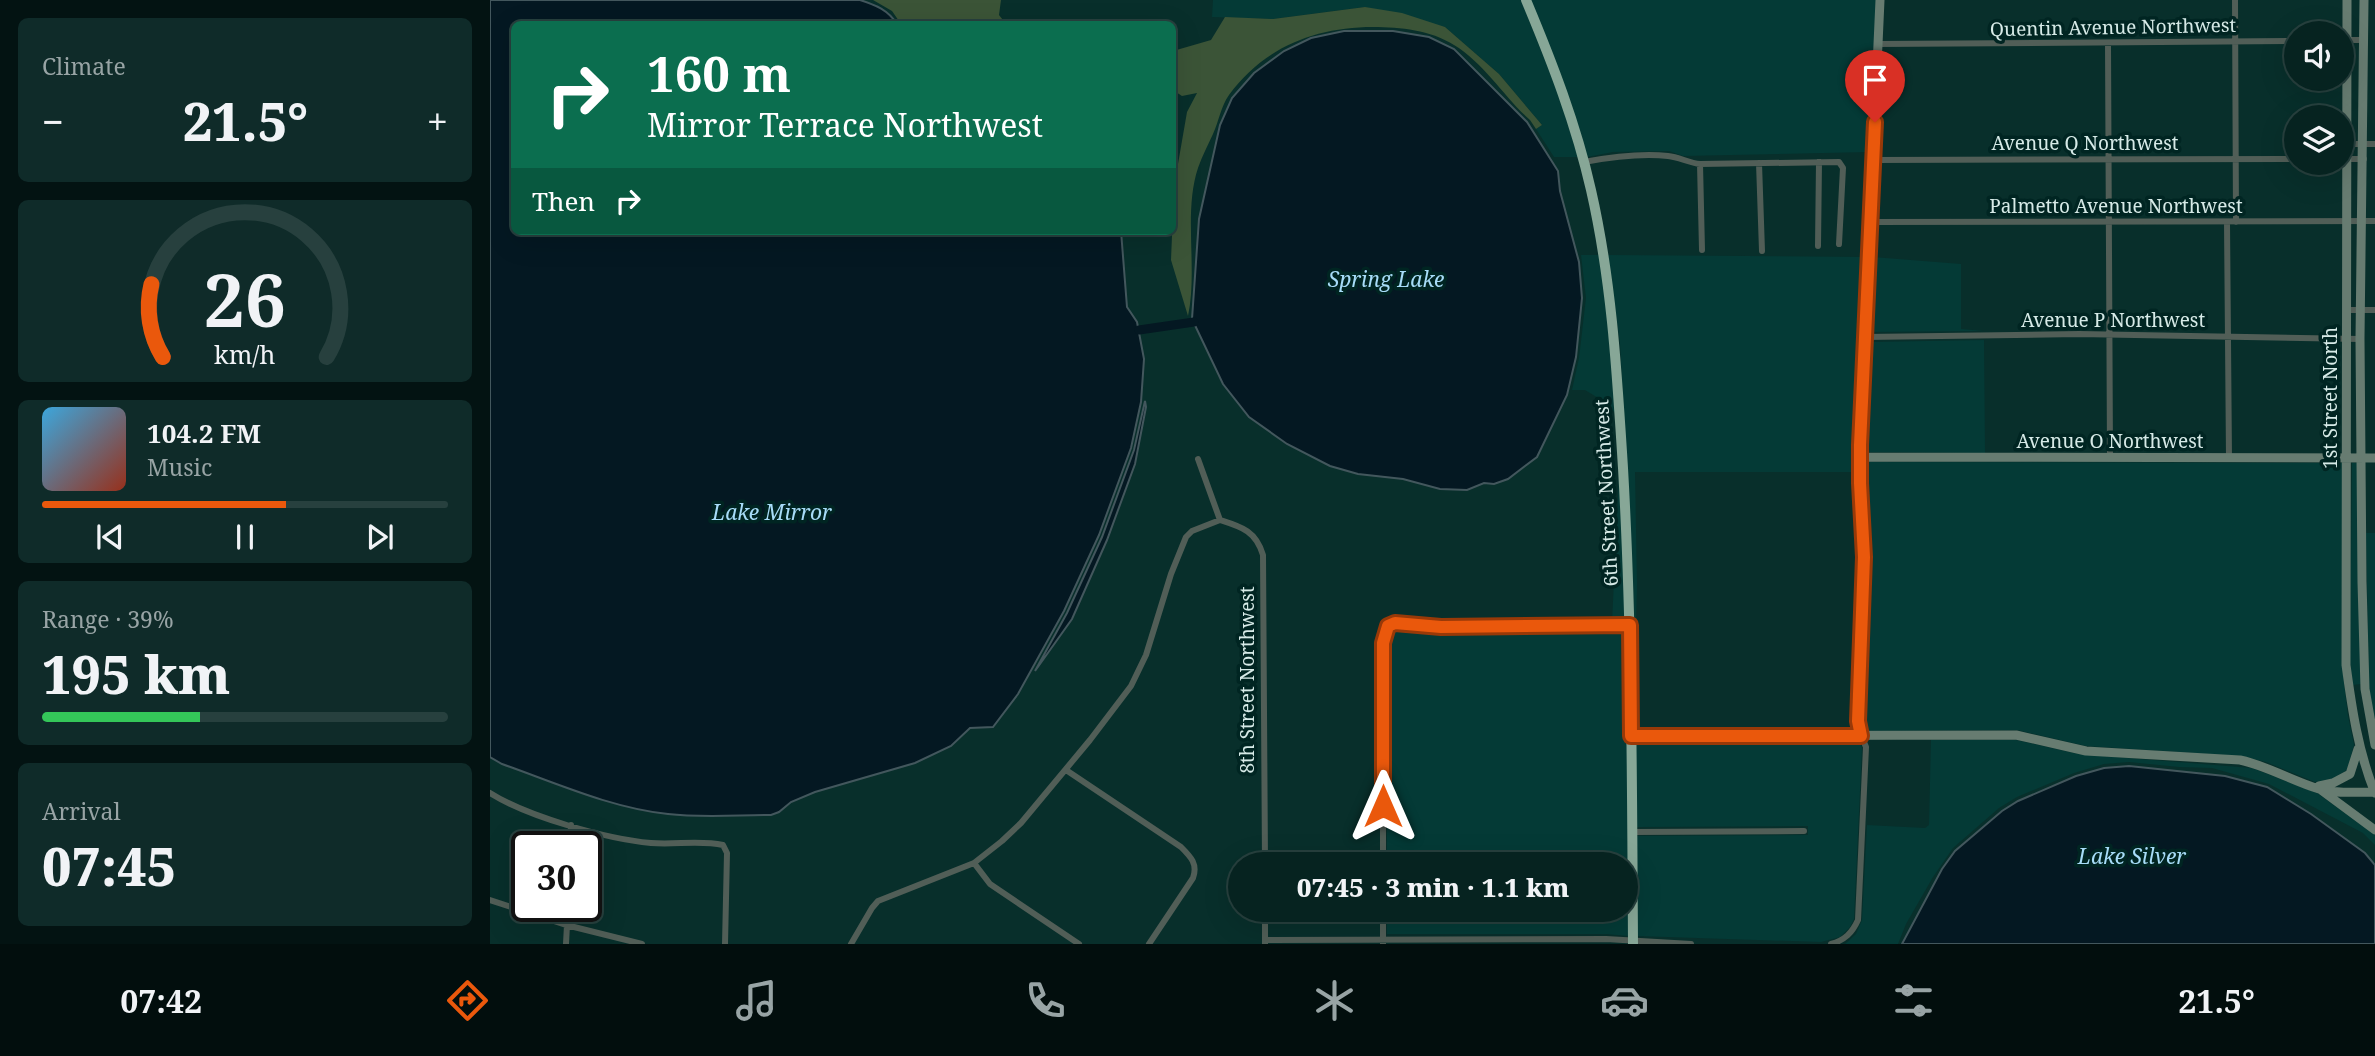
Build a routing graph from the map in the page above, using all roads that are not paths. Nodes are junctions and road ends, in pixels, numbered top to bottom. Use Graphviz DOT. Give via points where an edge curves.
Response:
graph roads {
  1 [pos="1526,0"];
  2 [pos="1880,0"];
  3 [pos="2235,0"];
  4 [pos="2347,0"];
  5 [pos="2364,0"];
  6 [pos="2345,21"];
  7 [pos="2354,40"];
  8 [pos="2364,40"];
  9 [pos="2236,41"];
  10 [pos="2284,41"];
  11 [pos="1878,44"];
  12 [pos="2108,44"];
  13 [pos="2354,144"];
  14 [pos="2364,144"];
  15 [pos="2375,144"];
  16 [pos="2108,159"];
  17 [pos="2236,159"];
  18 [pos="2284,159"];
  19 [pos="2354,159"];
  20 [pos="2364,159"];
  21 [pos="1874,160"];
  22 [pos="1584,162"];
  23 [pos="1819,162"];
  24 [pos="1759,163"];
  25 [pos="1700,164"];
  26 [pos="2345,175"];
  27 [pos="2108,221"];
  28 [pos="2347,221"];
  29 [pos="2363,221"];
  30 [pos="2375,221"];
  31 [pos="1870,222"];
  32 [pos="2227,222"];
  33 [pos="2236,222"];
  34 [pos="1839,244"];
  35 [pos="1818,246"];
  36 [pos="1702,250"];
  37 [pos="1762,251"];
  38 [pos="2347,310"];
  39 [pos="2361,310"];
  40 [pos="2375,310"];
  41 [pos="2109,335"];
  42 [pos="1865,337"];
  43 [pos="2228,337"];
  44 [pos="2347,339"];
  45 [pos="2360,339"];
  46 [pos="1860,457"];
  47 [pos="2110,457"];
  48 [pos="2229,458"];
  49 [pos="2347,458"];
  50 [pos="2361,458"];
  51 [pos="2375,458"];
  52 [pos="1198,459"];
  53 [pos="1220,520"];
  54 [pos="1630,625"];
  55 [pos="2365,689"];
  56 [pos="2349,690"];
  57 [pos="1631,736"];
  58 [pos="1861,736"];
  59 [pos="2358,744"];
  60 [pos="2375,745"];
  61 [pos="1066,770"];
  62 [pos="2317,788"];
  63 [pos="2375,792"];
  64 [pos="490,793"];
  65 [pos="571,825"];
  66 [pos="2375,830"];
  67 [pos="571,831"];
  68 [pos="1804,831"];
  69 [pos="1632,832"];
  70 [pos="1265,852"];
  71 [pos="1383,852"];
  72 [pos="974,863"];
  73 [pos="490,900"];
  74 [pos="566,922"];
  75 [pos="1265,922"];
  76 [pos="1383,922"];
  77 [pos="566,925"];
  78 [pos="1383,941"];
  79 [pos="1265,942"];
  80 [pos="1633,942"];
  81 [pos="566,944"];
  82 [pos="642,944"];
  83 [pos="725,944"];
  84 [pos="851,944"];
  85 [pos="1079,944"];
  86 [pos="1149,944"];
  87 [pos="1691,944"];
  88 [pos="1831,944"];
  1 -- 22 [label="highway, 6th Street Northwest"];
  2 -- 11 [label="street"];
  3 -- 9 [label="street"];
  4 -- 6 [label="street, 1st Street North"];
  5 -- 8 [label="street, 1st Street North"];
  7 -- 8 [label="street"];
  8 -- 14 [label="street, 1st Street North"];
  9 -- 10 [label="street, Quentin Avenue Northwest"];
  9 -- 12 [label="street, Quentin Avenue Northwest"];
  9 -- 17 [label="street"];
  11 -- 12 [label="street, Quentin Avenue Northwest"];
  11 -- 21 [label="street"];
  12 -- 16 [label="street"];
  13 -- 14 [label="street"];
  14 -- 15 [label="street"];
  14 -- 20 [label="street, 1st Street North"];
  16 -- 17 [label="street, Avenue Q Northwest"];
  16 -- 21 [label="street, Avenue Q Northwest"];
  16 -- 27 [label="street"];
  17 -- 18 [label="street, Avenue Q Northwest"];
  17 -- 33 [label="street"];
  19 -- 20 [label="street"];
  20 -- 29 [label="street, 1st Street North"];
  21 -- 31 [label="street"];
  22 -- 25 [label="street" via="1669,156"];
  22 -- 54 [label="highway, 6th Street Northwest" via="1614,325"];
  23 -- 24 [label="street"];
  23 -- 34 [label="street" via="1839,162 1843,168"];
  23 -- 35 [label="street"];
  24 -- 25 [label="street"];
  24 -- 37 [label="street"];
  25 -- 36 [label="street"];
  26 -- 28 [label="street, 1st Street North"];
  27 -- 31 [label="street, Palmetto Avenue Northwest"];
  27 -- 32 [label="street, Palmetto Avenue Northwest"];
  27 -- 41 [label="street"];
  28 -- 29 [label="street, Palmetto Avenue Northwest"];
  28 -- 33 [label="street, Palmetto Avenue Northwest"];
  28 -- 38 [label="street, 1st Street North"];
  29 -- 30 [label="street, Palmetto Avenue Northwest"];
  29 -- 39 [label="street, 1st Street North"];
  31 -- 42 [label="street"];
  32 -- 33 [label="street, Palmetto Avenue Northwest"];
  32 -- 43 [label="street"];
  38 -- 39 [label="street"];
  38 -- 44 [label="street, 1st Street North"];
  39 -- 40 [label="street"];
  39 -- 45 [label="street, 1st Street North"];
  41 -- 42 [label="street, Avenue P Northwest"];
  41 -- 43 [label="street, Avenue P Northwest"];
  41 -- 47 [label="street"];
  42 -- 46 [label="street"];
  43 -- 44 [label="street, Avenue P Northwest"];
  43 -- 48 [label="street"];
  44 -- 45 [label="street, Avenue P Northwest"];
  44 -- 49 [label="street, 1st Street North"];
  45 -- 50 [label="street, 1st Street North"];
  46 -- 47 [label="street, Avenue O Northwest"];
  46 -- 58 [label="street" via="1864,537"];
  47 -- 48 [label="street, Avenue O Northwest"];
  48 -- 49 [label="street, Avenue O Northwest"];
  49 -- 50 [label="street, Avenue O Northwest"];
  49 -- 56 [label="street, 1st Street North"];
  50 -- 51 [label="street, Avenue O Northwest"];
  50 -- 55 [label="street, 1st Street North"];
  52 -- 53 [label="street"];
  53 -- 61 [label="street" via="1189,532 1131,686"];
  53 -- 70 [label="street, 8th Street Northwest" via="1245,528 1263,555"];
  54 -- 57 [label="highway, 6th Street Northwest"];
  54 -- 71 [label="street" via="1388,626 1383,643"];
  55 -- 56 [label="street"];
  55 -- 60 [label="street, 1st Street North"];
  56 -- 59 [label="street, 1st Street North"];
  57 -- 58 [label="street"];
  57 -- 69 [label="highway, 6th Street Northwest"];
  58 -- 62 [label="street" via="2029,736 2086,751 2240,760"];
  58 -- 88 [label="street" via="1866,747 1858,920 1842,941"];
  59 -- 62 [label="street" via="2350,774"];
  59 -- 63 [label="street, 1st Street North"];
  61 -- 72 [label="street" via="1021,823"];
  61 -- 86 [label="street" via="1194,860 1193,878"];
  62 -- 63 [label="street"];
  62 -- 66 [label="street"];
  64 -- 65 [label="street" via="520,809"];
  65 -- 67 [label="street"];
  65 -- 83 [label="street" via="632,841 723,845 727,853"];
  68 -- 69 [label="street"];
  69 -- 80 [label="highway, 6th Street Northwest"];
  72 -- 84 [label="street" via="878,901"];
  72 -- 85 [label="street" via="990,884"];
  73 -- 77 [label="street"];
  74 -- 77 [label="street"];
  75 -- 79 [label="street"];
  76 -- 78 [label="street"];
  77 -- 81 [label="street"];
  77 -- 82 [label="street"];
  78 -- 79 [label="street"];
  78 -- 80 [label="street"];
  80 -- 87 [label="street"];
}
